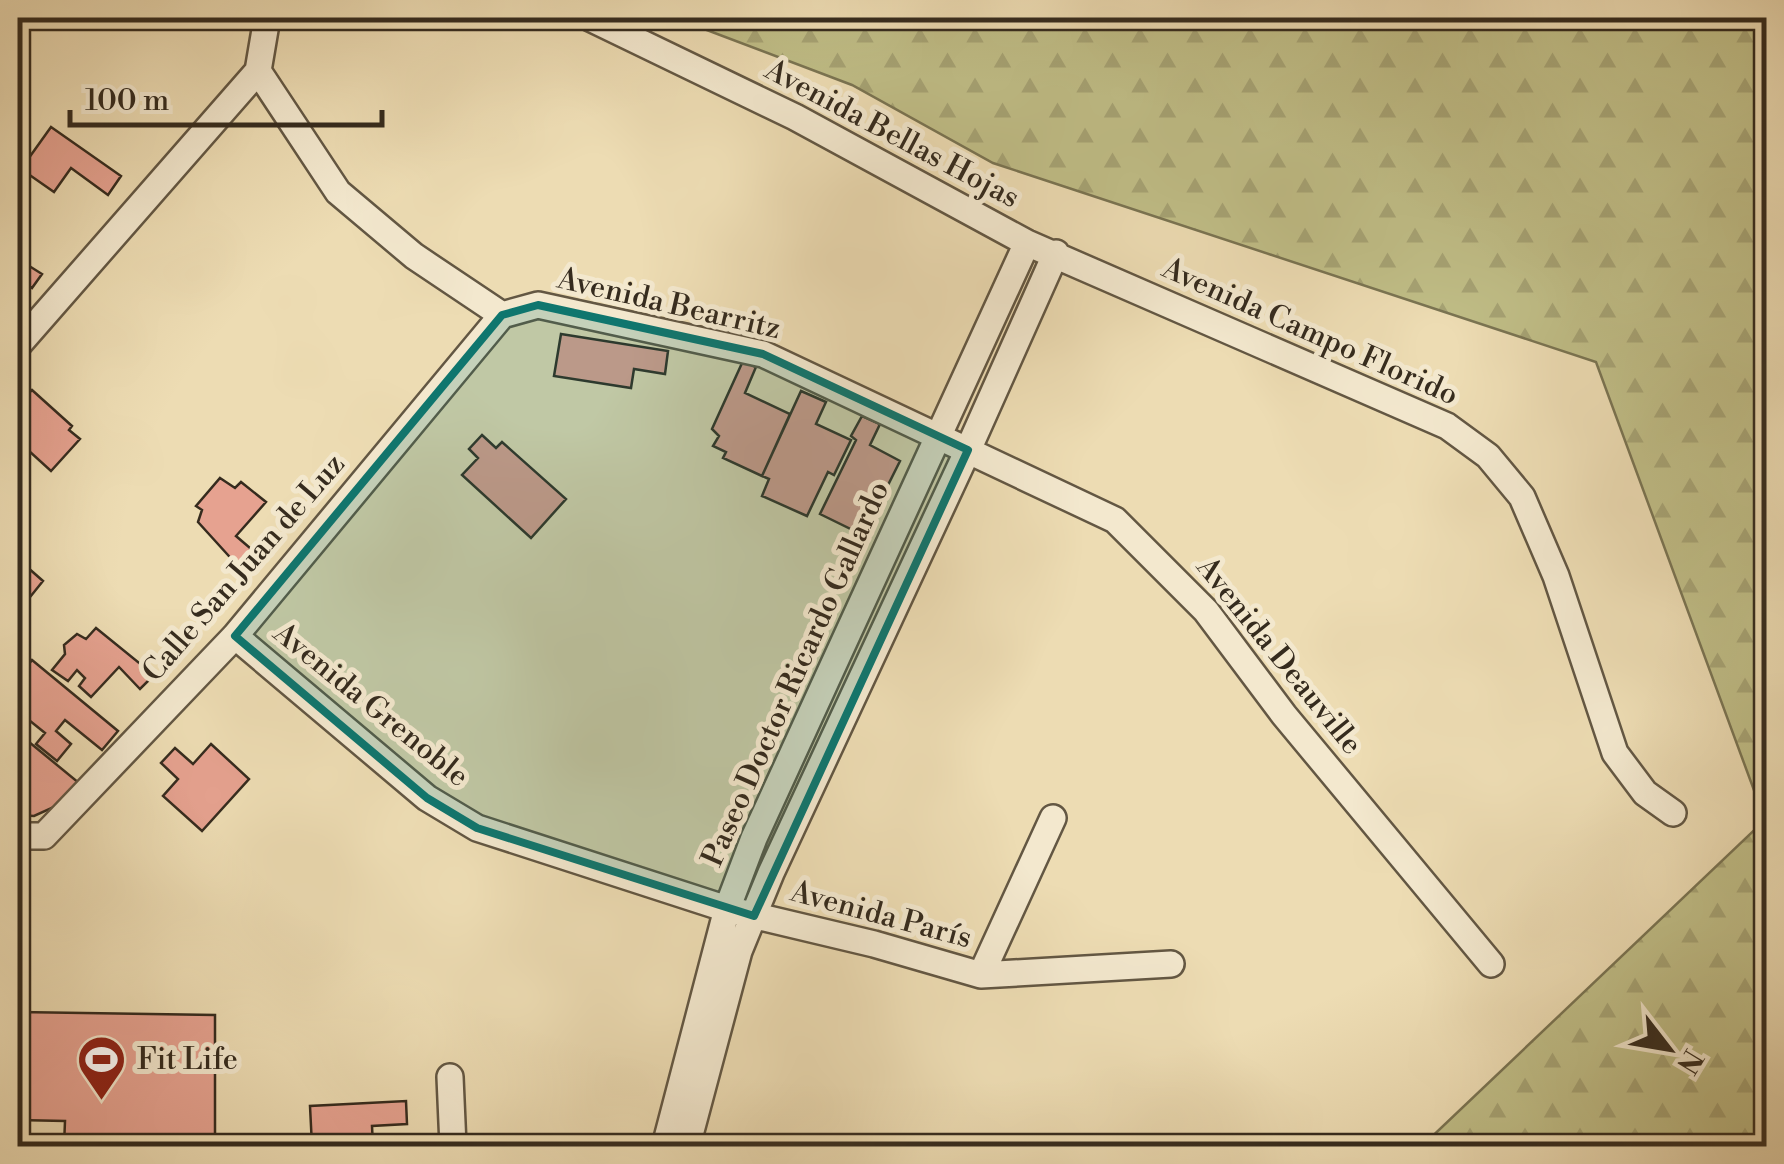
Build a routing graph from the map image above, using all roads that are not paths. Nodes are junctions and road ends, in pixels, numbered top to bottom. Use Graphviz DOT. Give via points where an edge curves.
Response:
graph roads {
  1 [pos="266,18"];
  2 [pos="590,18"];
  3 [pos="258,71"];
  4 [pos="1027,243"];
  5 [pos="1056,253"];
  6 [pos="502,315"];
  7 [pos="18,345"];
  8 [pos="940,437"];
  9 [pos="968,450"];
  10 [pos="235,636"];
  11 [pos="1673,812"];
  12 [pos="1053,818"];
  13 [pos="18,836"];
  14 [pos="727,909"];
  15 [pos="754,916"];
  16 [pos="1171,964"];
  17 [pos="1491,964"];
  18 [pos="981,975"];
  19 [pos="450,1076"];
  20 [pos="18,1146"];
  21 [pos="35,1146"];
  22 [pos="453,1146"];
  23 [pos="665,1146"];
  24 [pos="687,1146"];
  1 -- 3 [label="street"];
  2 -- 4 [label="street, Avenida Bellas Hojas" via="795,117"];
  3 -- 6 [label="street" via="338,192 414,256"];
  3 -- 7 [label="street"];
  4 -- 5 [label="street, Avenida Bellas Hojas"];
  4 -- 8 [label="street, Paseo Doctor Ricardo Gallardo"];
  5 -- 9 [label="street, Paseo Doctor Ricardo Gallardo"];
  5 -- 11 [label="street, Avenida Campo Florido" via="1447,426 1488,456 1522,497 1556,576 1615,753 1645,793"];
  6 -- 8 [label="street, Avenida Bearritz" via="538,306 764,354"];
  6 -- 10 [label="street, Calle San Juan de Luz"];
  8 -- 9 [label="street, Avenida Bearritz"];
  8 -- 14 [label="street, Paseo Doctor Ricardo Gallardo"];
  9 -- 15 [label="street, Paseo Doctor Ricardo Gallardo"];
  9 -- 17 [label="street, Avenida Deauville" via="1116,520 1161,563"];
  10 -- 13 [label="street, Calle San Juan de Luz" via="44,836"];
  10 -- 14 [label="street, Avenida Grenoble" via="427,798 477,828"];
  12 -- 18 [label="street"];
  14 -- 15 [label="street, Avenida Grenoble"];
  14 -- 23 [label="street, Paseo Doctor Ricardo Gallardo"];
  15 -- 18 [label="street, Avenida París"];
  15 -- 24 [label="street, Paseo Doctor Ricardo Gallardo"];
  16 -- 18 [label="street, Avenida París"];
  19 -- 22 [label="street"];
  20 -- 21 [label="lane"];
}
